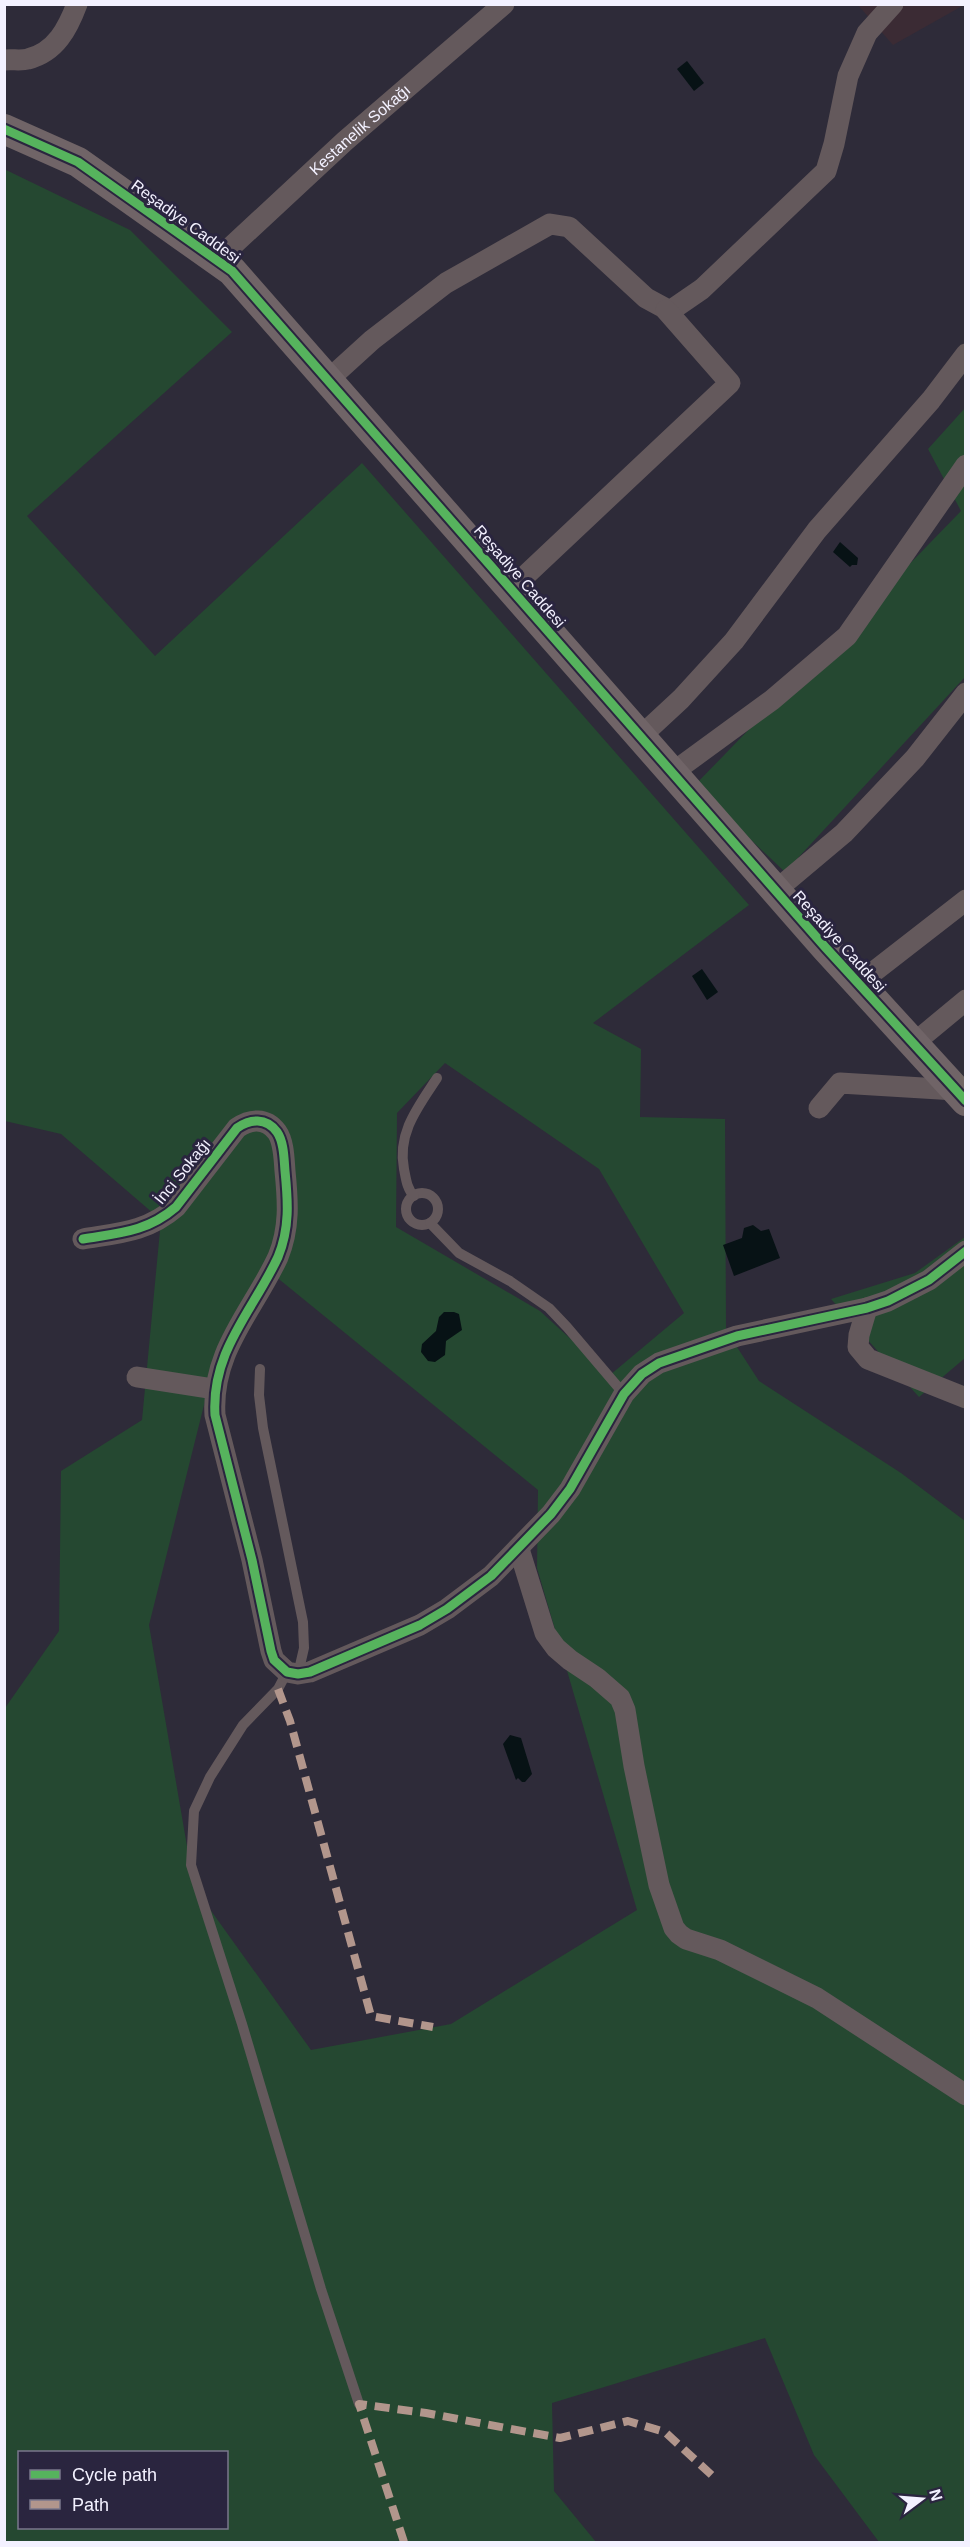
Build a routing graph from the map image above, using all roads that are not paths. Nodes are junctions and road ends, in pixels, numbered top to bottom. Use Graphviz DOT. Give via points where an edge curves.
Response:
graph roads {
  1 [pos="77,4"];
  2 [pos="504,4"];
  3 [pos="893,4"];
  4 [pos="4,60"];
  5 [pos="4,129"];
  6 [pos="218,259"];
  7 [pos="666,310"];
  8 [pos="966,354"];
  9 [pos="328,380"];
  10 [pos="966,465"];
  11 [pos="511,589"];
  12 [pos="966,693"];
  13 [pos="640,737"];
  14 [pos="672,773"];
  15 [pos="775,891"];
  16 [pos="966,900"];
  17 [pos="858,984"];
  18 [pos="966,1000"];
  19 [pos="913,1044"];
  20 [pos="437,1078"];
  21 [pos="961,1096"];
  22 [pos="819,1108"];
  23 [pos="414,1196"];
  24 [pos="430,1223"];
  25 [pos="83,1239"];
  26 [pos="966,1251"];
  27 [pos="867,1308"];
  28 [pos="260,1370"];
  29 [pos="137,1377"];
  30 [pos="214,1389"];
  31 [pos="624,1394"];
  32 [pos="966,1398"];
  33 [pos="519,1549"];
  34 [pos="292,1673"];
  35 [pos="966,2095"];
  36 [pos="359,2404"];
  1 -- 4 [label="street" via="68,29 53,46 28,59"];
  2 -- 6 [label="street, Kestanelik Sokağı" via="345,141"];
  3 -- 7 [label="street" via="867,33 848,76 826,171 702,289"];
  5 -- 6 [label="street, Reşadiye Caddesi" via="78,162"];
  6 -- 9 [label="street, Reşadiye Caddesi"];
  7 -- 9 [label="street" via="646,298 569,227 550,224 446,283"];
  7 -- 11 [label="street" via="730,383"];
  8 -- 13 [label="street" via="931,400 817,530 734,641"];
  9 -- 11 [label="street, Reşadiye Caddesi"];
  10 -- 14 [label="street" via="846,636 772,700"];
  11 -- 13 [label="street, Reşadiye Caddesi"];
  12 -- 15 [label="street" via="915,758 844,833"];
  13 -- 14 [label="street, Reşadiye Caddesi"];
  14 -- 15 [label="street, Reşadiye Caddesi"];
  15 -- 17 [label="street, Reşadiye Caddesi"];
  16 -- 17 [label="street"];
  17 -- 19 [label="street, Reşadiye Caddesi"];
  18 -- 19 [label="street"];
  19 -- 21 [label="street, Reşadiye Caddesi"];
  20 -- 23 [label="lane" via="413,1114 402,1145 405,1177"];
  21 -- 22 [label="street" via="840,1083"];
  23 -- 24 [label="lane" via="407,1206 409,1218 418,1224"];
  23 -- 24 [label="lane" via="426,1194 436,1201 437,1213"];
  24 -- 31 [label="lane" via="459,1253 549,1308"];
  25 -- 30 [label="street, İnci Sokağı" via="135,1231 165,1217 237,1128 259,1121 273,1127 283,1148 289,1212 278,1256 238,1327"];
  26 -- 27 [label="street" via="922,1284"];
  27 -- 31 [label="street" via="737,1336 659,1363 642,1374"];
  27 -- 32 [label="street" via="858,1347 868,1359"];
  28 -- 34 [label="lane" via="263,1428 303,1622 304,1648"];
  29 -- 30 [label="street"];
  30 -- 34 [label="street" via="215,1415 271,1651 274,1660"];
  31 -- 33 [label="street" via="570,1489"];
  33 -- 34 [label="street" via="470,1593 420,1625 310,1672"];
  33 -- 35 [label="street" via="545,1633 556,1648 620,1698 626,1710 644,1820 674,1928 686,1939 720,1950 817,1998"];
  34 -- 36 [label="lane" via="243,1725 210,1778 194,1811 191,1865"];
}
